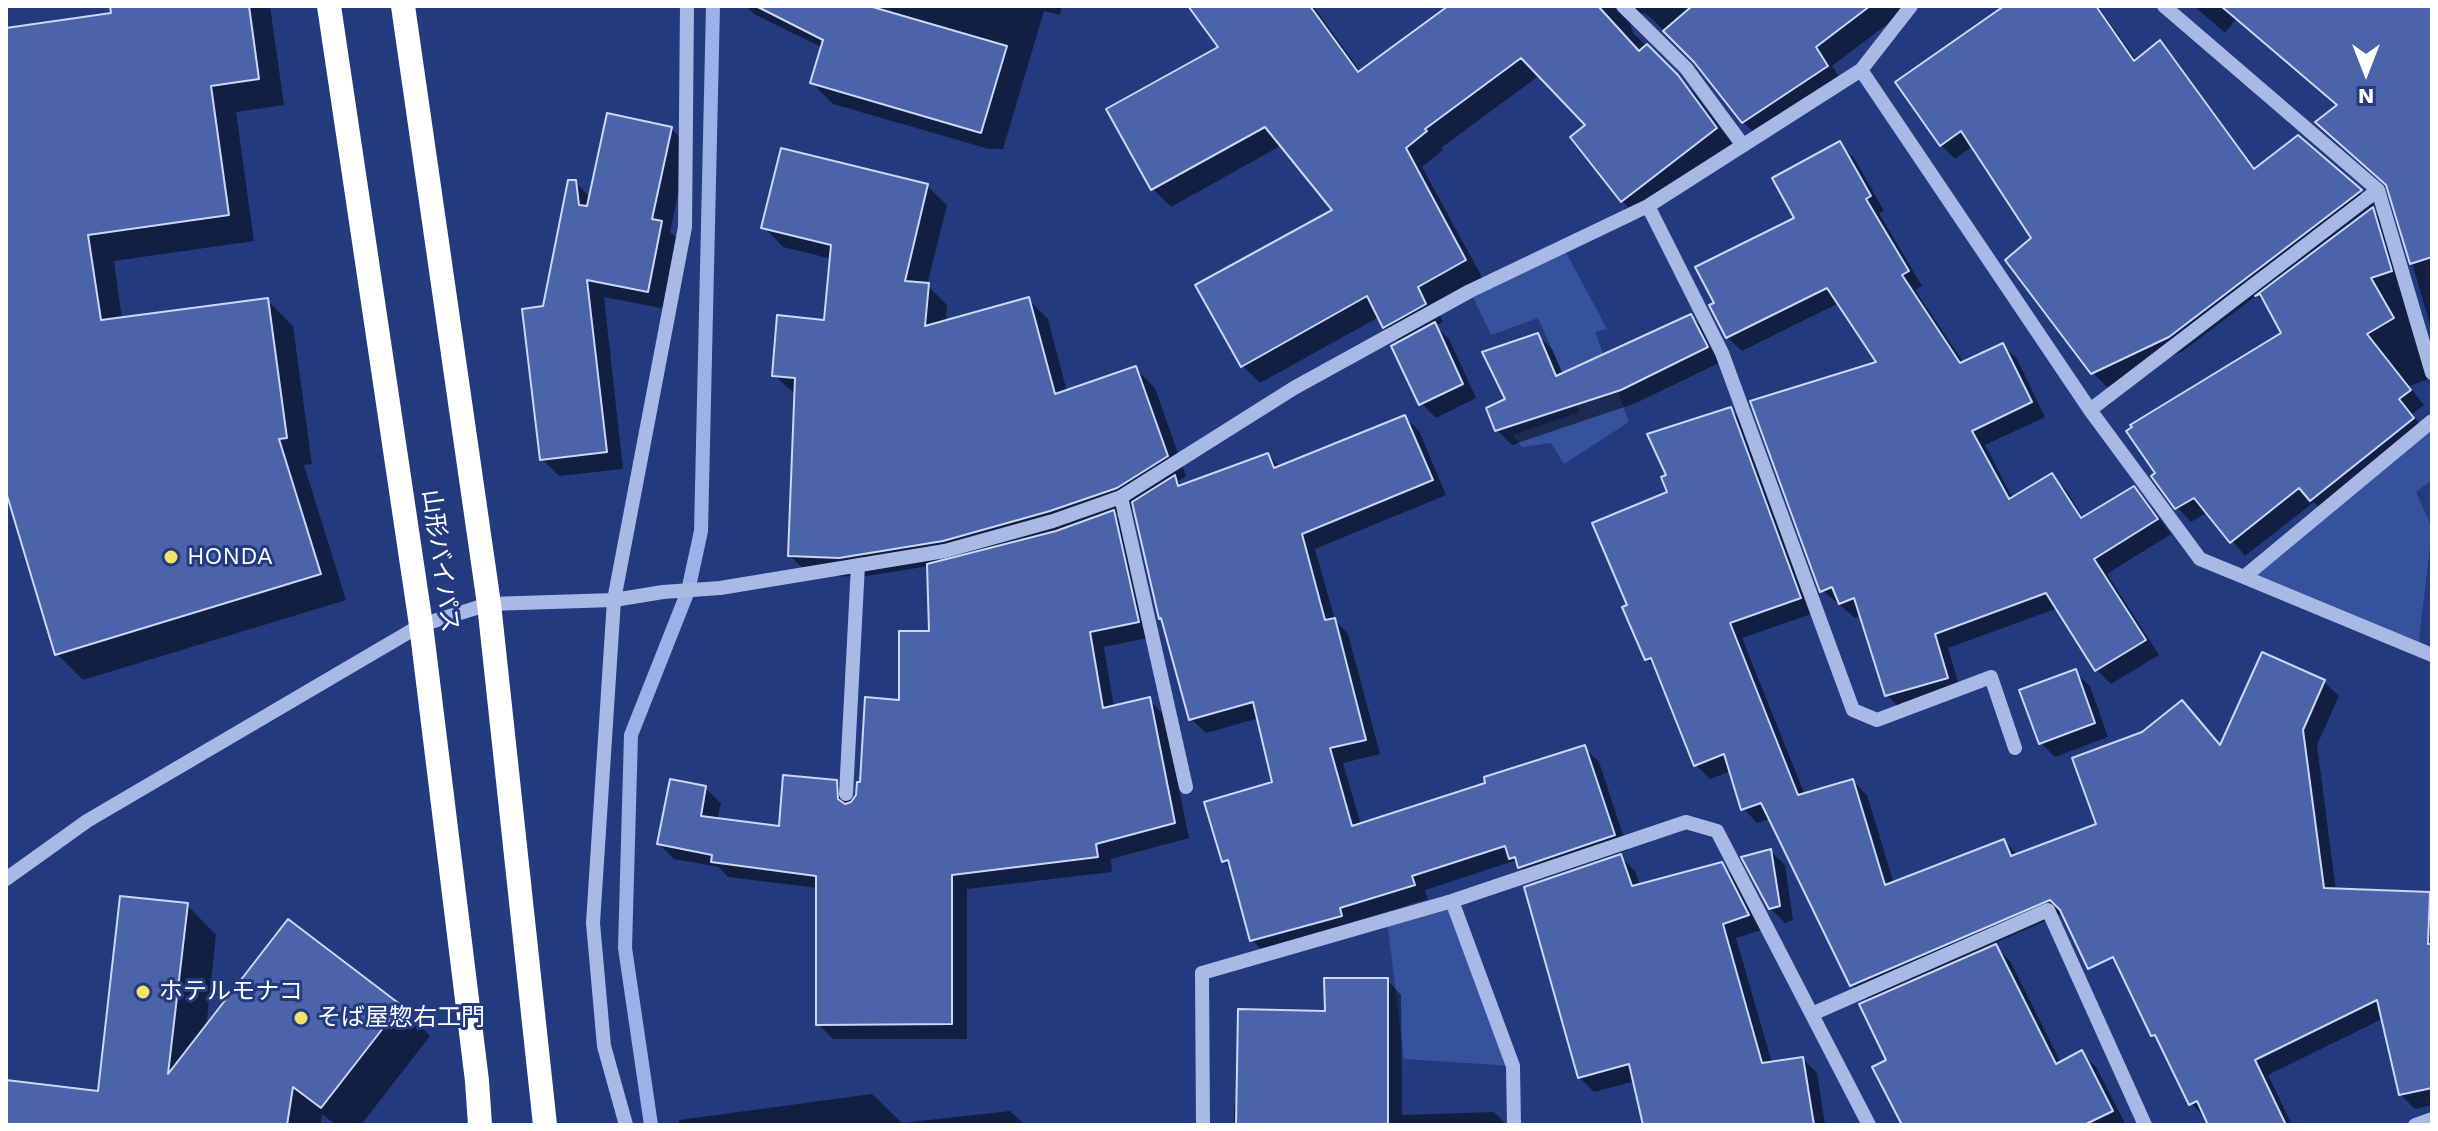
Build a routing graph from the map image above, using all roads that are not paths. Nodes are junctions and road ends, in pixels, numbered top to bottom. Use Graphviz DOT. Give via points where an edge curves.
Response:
graph roads {
  1 [pos="329,6"];
  2 [pos="403,6"];
  3 [pos="687,6"];
  4 [pos="1623,6"];
  5 [pos="1911,6"];
  6 [pos="2164,6"];
  7 [pos="1861,70"];
  8 [pos="1742,144"];
  9 [pos="2378,190"];
  10 [pos="1648,206"];
  11 [pos="2432,373"];
  12 [pos="2090,410"];
  13 [pos="2432,421"];
  14 [pos="1121,497"];
  15 [pos="858,565"];
  16 [pos="2244,577"];
  17 [pos="614,600"];
  18 [pos="489,604"];
  19 [pos="421,625"];
  20 [pos="2432,655"];
  21 [pos="2015,748"];
  22 [pos="1186,787"];
  23 [pos="846,794"];
  24 [pos="6,879"];
  25 [pos="1452,901"];
  26 [pos="1812,1014"];
  27 [pos="2432,1119"];
  28 [pos="480,1125"];
  29 [pos="545,1125"];
  30 [pos="626,1125"];
  31 [pos="1203,1125"];
  32 [pos="1514,1125"];
  33 [pos="1869,1125"];
  34 [pos="2145,1125"];
  35 [pos="2415,1125"];
  1 -- 19 [label="highway, 山形バイパス"];
  2 -- 18 [label="highway, 山形バイパス"];
  3 -- 17 [label="street" via="685,227"];
  4 -- 8 [label="street" via="1686,68"];
  5 -- 7 [label="street"];
  6 -- 9 [label="street"];
  7 -- 8 [label="street"];
  7 -- 12 [label="street"];
  8 -- 10 [label="street"];
  9 -- 11 [label="street"];
  9 -- 12 [label="street"];
  10 -- 14 [label="street" via="1470,291 1294,388"];
  10 -- 21 [label="street" via="1722,353 1853,710 1877,720 1991,677"];
  12 -- 16 [label="street" via="2200,559"];
  13 -- 16 [label="street"];
  14 -- 15 [label="street" via="945,551"];
  14 -- 22 [label="street"];
  15 -- 17 [label="street"];
  15 -- 23 [label="street"];
  16 -- 20 [label="street"];
  17 -- 18 [label="street"];
  17 -- 30 [label="street" via="593,923 604,1046"];
  18 -- 19 [label="street"];
  18 -- 29 [label="highway, 山形バイパス"];
  19 -- 24 [label="street" via="87,821"];
  19 -- 28 [label="highway, 山形バイパス"];
  25 -- 26 [label="street" via="1686,822 1717,831"];
  25 -- 31 [label="street" via="1202,973"];
  25 -- 32 [label="street" via="1513,1066"];
  26 -- 33 [label="street"];
  26 -- 34 [label="street" via="2048,910"];
  27 -- 35 [label="street"];
}
